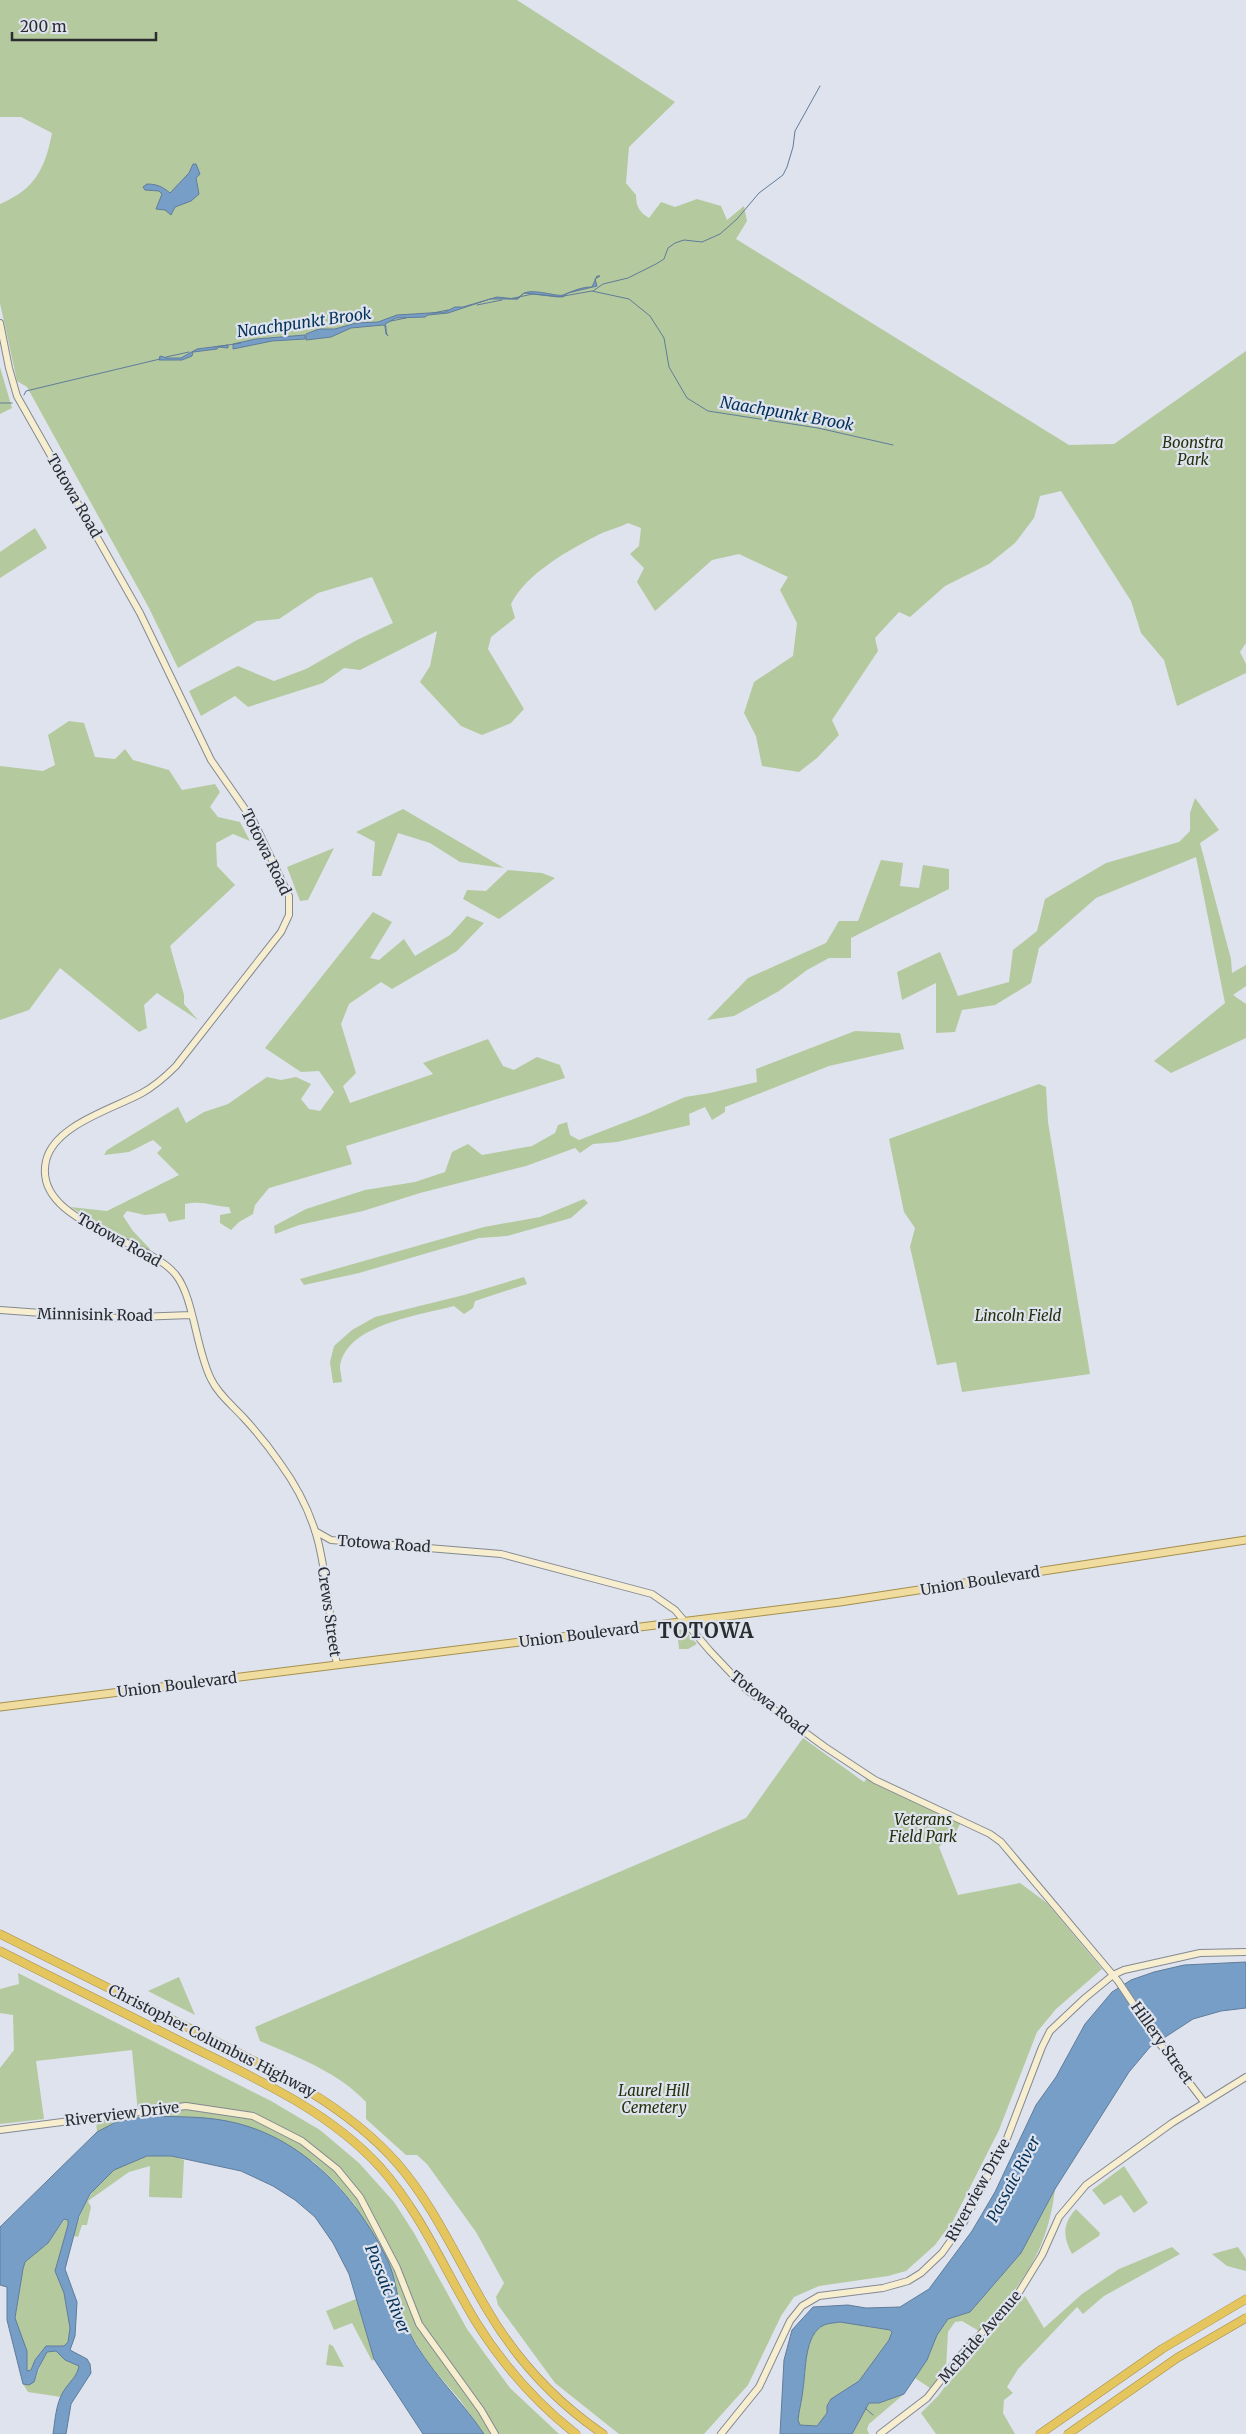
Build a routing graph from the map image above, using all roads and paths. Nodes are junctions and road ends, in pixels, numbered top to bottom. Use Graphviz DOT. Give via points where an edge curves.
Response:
graph roads {
  1 [pos="0,323"];
  2 [pos="0,1310"];
  3 [pos="191,1315"];
  4 [pos="315,1531"];
  5 [pos="1246,1540"];
  6 [pos="684,1621"];
  7 [pos="337,1665"];
  8 [pos="0,1708"];
  9 [pos="0,1934"];
  10 [pos="0,1951"];
  11 [pos="1246,1952"];
  12 [pos="1113,1974"];
  13 [pos="1120,1982"];
  14 [pos="1246,2077"];
  15 [pos="1204,2102"];
  16 [pos="0,2130"];
  17 [pos="1246,2299"];
  18 [pos="1246,2318"];
  19 [pos="495,2434"];
  20 [pos="576,2434"];
  21 [pos="603,2434"];
  22 [pos="721,2434"];
  23 [pos="880,2434"];
  24 [pos="1040,2434"];
  25 [pos="1068,2434"];
  1 -- 3 [label="main road, Totowa Road" via="11,376 21,403 135,605 211,760 254,822 289,896 289,915 281,932 176,1066 143,1092 72,1128 52,1145 46,1158 46,1179 62,1207 172,1270 182,1285"];
  2 -- 3 [label="main road, Minnisink Road" via="111,1318"];
  3 -- 4 [label="main road, Totowa Road" via="204,1366 214,1386 282,1465"];
  4 -- 6 [label="main road, Totowa Road" via="330,1540 489,1552 531,1562 652,1594 675,1610"];
  4 -- 7 [label="main road, Crews Street"];
  5 -- 6 [label="main road, Union Boulevard" via="840,1602"];
  6 -- 7 [label="main road, Union Boulevard"];
  6 -- 12 [label="main road, Totowa Road" via="747,1690 840,1757 875,1780 1001,1842"];
  7 -- 8 [label="main road, Union Boulevard"];
  9 -- 21 [label="highway, Christopher Columbus Highway" via="286,2077 331,2104 359,2126 397,2163 419,2191 488,2312 518,2354 553,2394"];
  10 -- 20 [label="highway, Christopher Columbus Highway" via="284,2094 341,2131 379,2166 406,2199 474,2319 504,2363"];
  11 -- 12 [label="main road" via="1200,1953"];
  12 -- 13 [label="main road, Totowa Road"];
  12 -- 22 [label="main road, Riverview Drive" via="1061,2019 1046,2039 1002,2150 964,2222 945,2249 908,2281 883,2288 819,2296 802,2306 790,2321 759,2387"];
  13 -- 15 [label="main road, Hillery Street" via="1160,2044"];
  14 -- 15 [label="main road, McBride Avenue"];
  15 -- 23 [label="main road, McBride Avenue" via="1138,2146 1084,2188 1059,2217 1042,2255 1018,2294 961,2354 927,2398"];
  16 -- 19 [label="main road, Riverview Drive" via="186,2106 253,2116 302,2141 337,2169 360,2197 394,2262 419,2324"];
  17 -- 24 [label="highway" via="1169,2344"];
  18 -- 25 [label="highway" via="1177,2358"];
}
